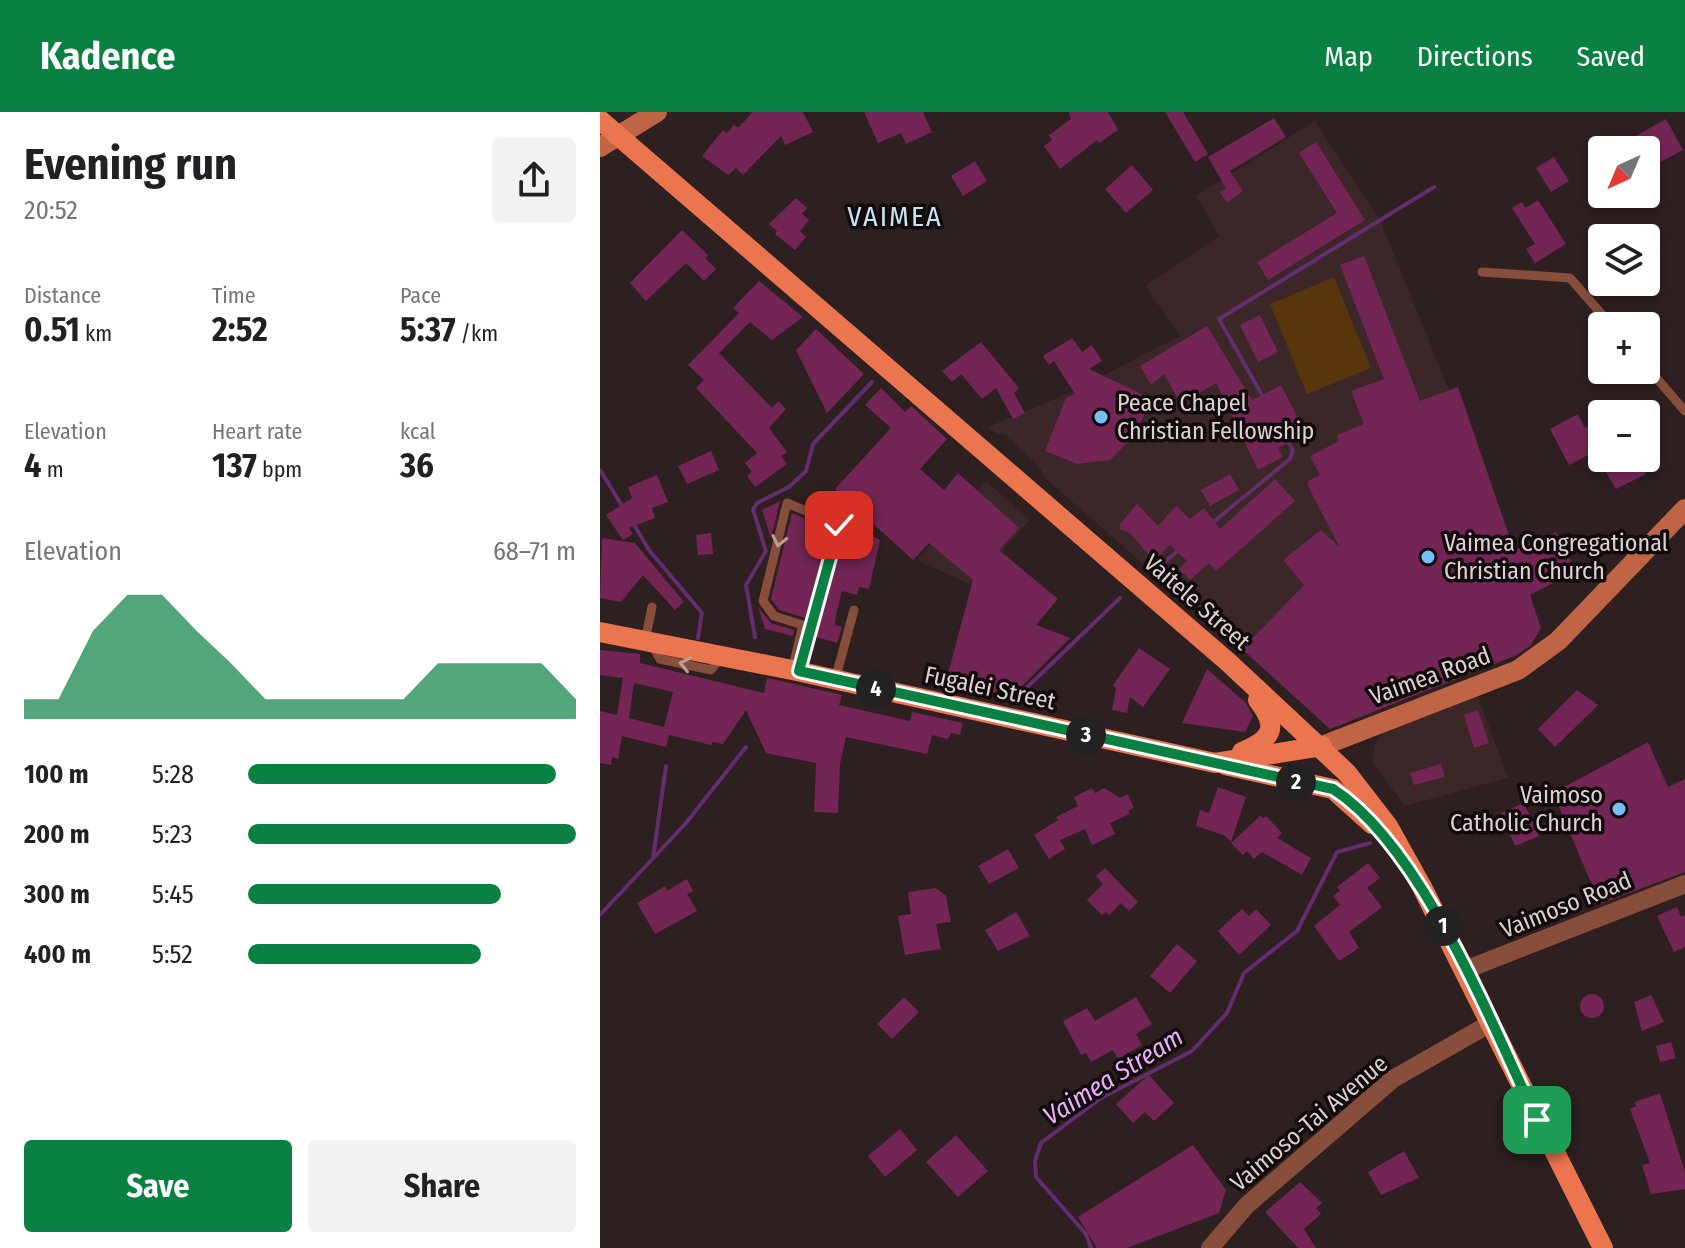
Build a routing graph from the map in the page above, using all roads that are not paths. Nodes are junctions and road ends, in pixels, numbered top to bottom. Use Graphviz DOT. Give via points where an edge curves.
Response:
graph roads {
  1 [pos="657,112"];
  2 [pos="600,120"];
  3 [pos="618,135"];
  4 [pos="600,147"];
  5 [pos="1482,272"];
  6 [pos="1600,312"];
  7 [pos="1660,382"];
  8 [pos="1685,411"];
  9 [pos="1685,509"];
  10 [pos="652,607"];
  11 [pos="854,610"];
  12 [pos="600,632"];
  13 [pos="648,642"];
  14 [pos="1228,662"];
  15 [pos="795,670"];
  16 [pos="835,680"];
  17 [pos="1322,746"];
  18 [pos="1215,763"];
  19 [pos="1685,884"];
  20 [pos="1422,887"];
  21 [pos="1465,970"];
  22 [pos="1491,1023"];
  23 [pos="1210,1248"];
  24 [pos="1603,1248"];
  1 -- 3 [label="street"];
  2 -- 3 [label="main road, Vaitele Street"];
  3 -- 4 [label="street"];
  3 -- 14 [label="main road, Vaitele Street"];
  5 -- 6 [label="lane" via="1570,278"];
  7 -- 8 [label="lane"];
  9 -- 17 [label="street, Vaimea Road" via="1558,641 1518,670"];
  10 -- 13 [label="lane"];
  11 -- 16 [label="lane"];
  12 -- 13 [label="main road, Fugalei Street"];
  13 -- 15 [label="main road, Fugalei Street"];
  14 -- 17 [label="main road, Vaitele Street"];
  14 -- 18 [label="main road" via="1271,718 1271,728 1257,745"];
  15 -- 15 [label="lane, one-way" via="839,525 787,503 763,601 774,616 803,625"];
  15 -- 16 [label="main road, Fugalei Street"];
  16 -- 18 [label="main road, Fugalei Street"];
  17 -- 18 [label="main road, Fugalei Street"];
  17 -- 20 [label="main road, Vaitele Street" via="1388,826"];
  18 -- 20 [label="main road" via="1333,789 1367,818"];
  19 -- 21 [label="street, Vaimoso Road"];
  20 -- 21 [label="main road, Vaitele Street"];
  21 -- 22 [label="main road, Vaitele Street"];
  22 -- 23 [label="street, Vaimoso-Tai Avenue" via="1393,1079 1247,1205"];
  22 -- 24 [label="main road, Vaitele Street"];
}
